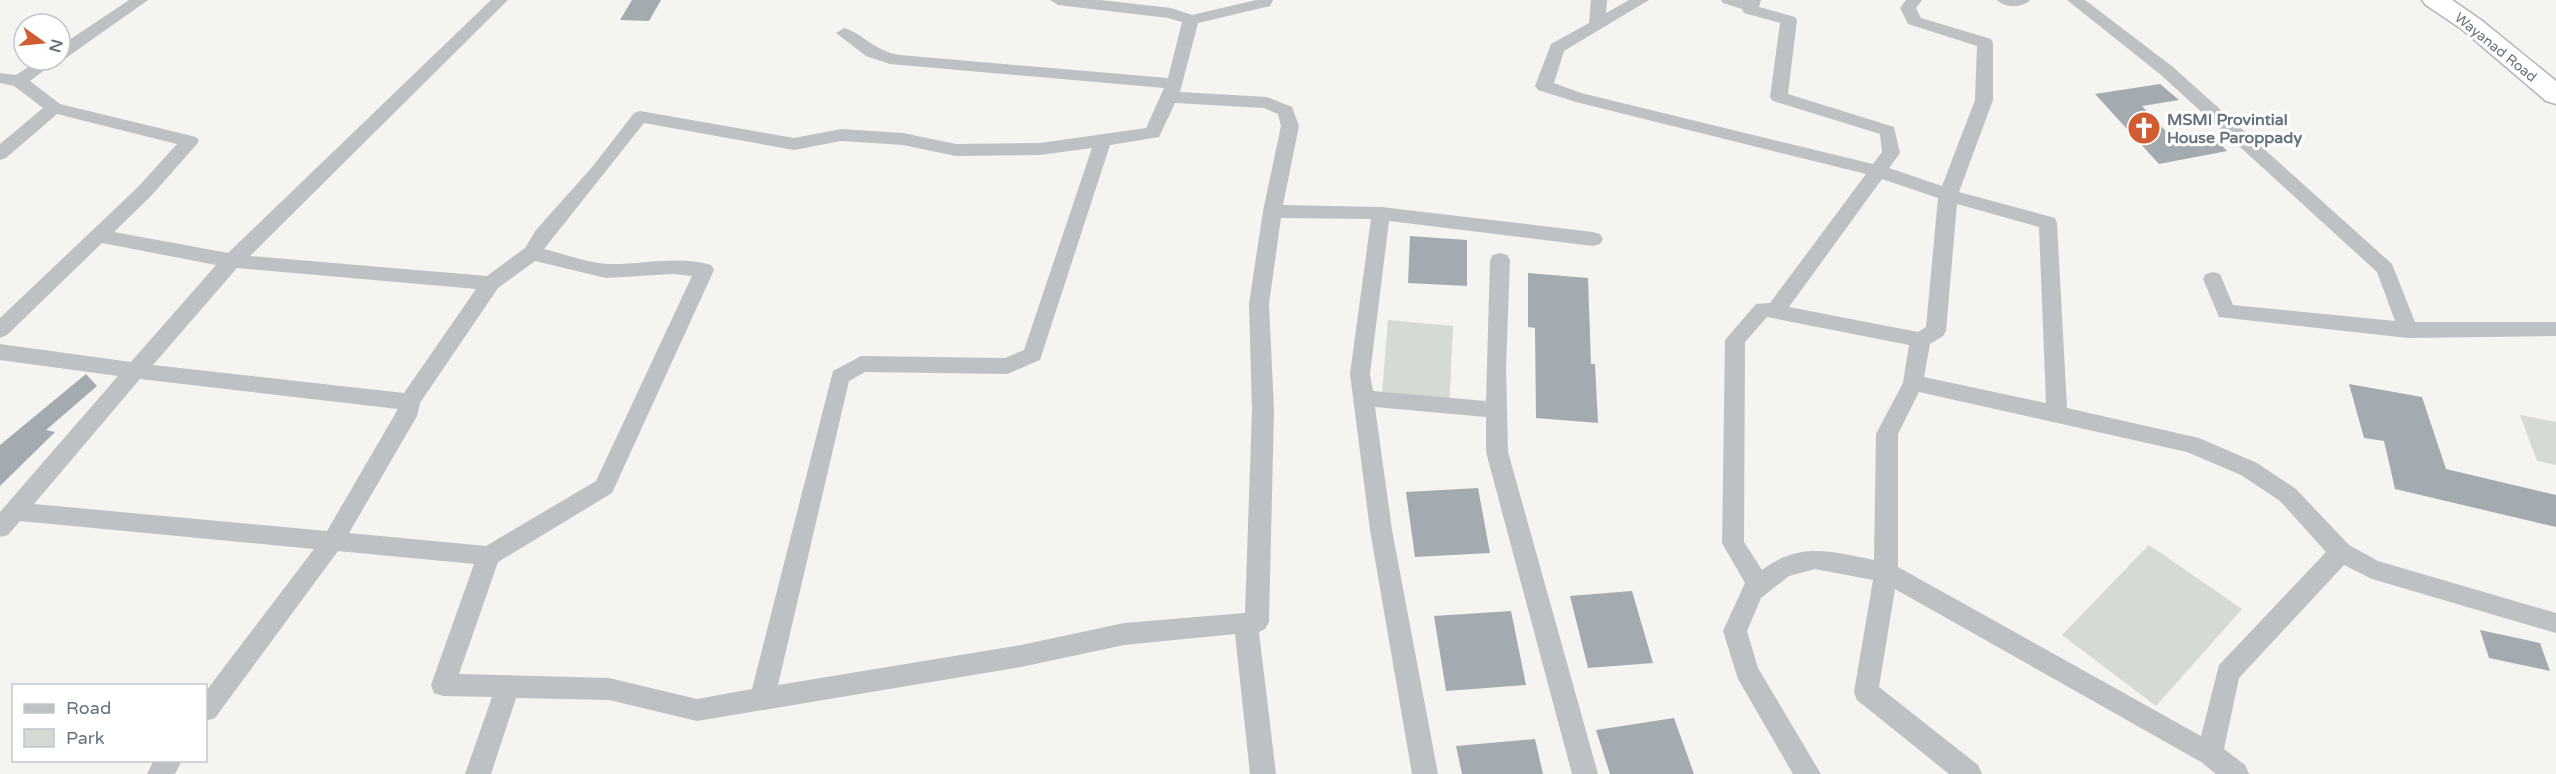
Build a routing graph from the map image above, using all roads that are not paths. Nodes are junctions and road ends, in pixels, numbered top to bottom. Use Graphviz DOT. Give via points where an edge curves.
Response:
graph roads {
  1 [pos="140,0"];
  2 [pos="500,0"];
  3 [pos="1058,0"];
  4 [pos="1265,0"];
  5 [pos="1599,0"];
  6 [pos="1641,0"];
  7 [pos="1729,0"];
  8 [pos="1914,0"];
  9 [pos="2005,0"];
  10 [pos="2022,0"];
  11 [pos="2075,0"];
  12 [pos="2435,0"];
  13 [pos="1752,3"];
  14 [pos="1191,20"];
  15 [pos="1597,25"];
  16 [pos="844,33"];
  17 [pos="72,46"];
  18 [pos="32,72"];
  19 [pos="0,78"];
  20 [pos="19,81"];
  21 [pos="1172,90"];
  22 [pos="2556,95"];
  23 [pos="54,108"];
  24 [pos="1103,140"];
  25 [pos="0,153"];
  26 [pos="1878,171"];
  27 [pos="1948,195"];
  28 [pos="1272,211"];
  29 [pos="1381,213"];
  30 [pos="98,236"];
  31 [pos="1593,239"];
  32 [pos="532,253"];
  33 [pos="1500,260"];
  34 [pos="232,261"];
  35 [pos="2213,279"];
  36 [pos="491,283"];
  37 [pos="1774,312"];
  38 [pos="2556,329"];
  39 [pos="0,330"];
  40 [pos="2408,330"];
  41 [pos="1920,340"];
  42 [pos="0,352"];
  43 [pos="137,371"];
  44 [pos="1913,383"];
  45 [pos="1364,398"];
  46 [pos="409,402"];
  47 [pos="1497,410"];
  48 [pos="2057,413"];
  49 [pos="7,520"];
  50 [pos="333,541"];
  51 [pos="2341,552"];
  52 [pos="489,556"];
  53 [pos="1886,572"];
  54 [pos="1760,585"];
  55 [pos="1246,623"];
  56 [pos="2556,623"];
  57 [pos="508,686"];
  58 [pos="762,700"];
  59 [pos="207,709"];
  60 [pos="2210,754"];
  61 [pos="478,774"];
  62 [pos="1263,774"];
  63 [pos="1425,774"];
  64 [pos="1585,774"];
  65 [pos="1808,774"];
  66 [pos="1969,774"];
  67 [pos="2236,774"];
  1 -- 17 [label="street"];
  2 -- 34 [label="street"];
  3 -- 14 [label="street" via="1171,13"];
  4 -- 14 [label="street"];
  5 -- 15 [label="street"];
  6 -- 15 [label="street"];
  7 -- 13 [label="street"];
  8 -- 27 [label="street" via="1908,8 1914,21 1985,43 1984,99"];
  9 -- 10 [label="street"];
  11 -- 40 [label="street" via="2167,71 2385,269"];
  12 -- 22 [label="highway, Wayanad Road"];
  13 -- 26 [label="street" via="1750,10 1789,20 1779,97 1888,131 1891,153"];
  14 -- 21 [label="street"];
  15 -- 26 [label="street" via="1557,48 1544,86"];
  16 -- 21 [label="street" via="866,51 896,62 924,61"];
  18 -- 20 [label="street"];
  19 -- 20 [label="street"];
  20 -- 23 [label="street"];
  21 -- 24 [label="street" via="1153,133"];
  21 -- 28 [label="street" via="1267,103 1286,111 1290,126"];
  23 -- 25 [label="street"];
  23 -- 30 [label="street" via="190,141"];
  24 -- 32 [label="street" via="1040,149 956,150 903,139 841,135 794,144 640,117"];
  24 -- 58 [label="street" via="1033,355 1007,366 861,364 840,377"];
  26 -- 27 [label="street"];
  26 -- 37 [label="street"];
  27 -- 41 [label="street" via="1936,331"];
  27 -- 48 [label="street" via="2048,223"];
  28 -- 29 [label="street"];
  28 -- 55 [label="street" via="1259,304 1263,410 1257,622"];
  29 -- 31 [label="street"];
  29 -- 45 [label="street" via="1360,374"];
  30 -- 34 [label="street"];
  30 -- 39 [label="street"];
  32 -- 36 [label="street"];
  32 -- 52 [label="street" via="606,271 673,267 704,270 604,487"];
  33 -- 47 [label="street"];
  34 -- 36 [label="street"];
  34 -- 43 [label="street"];
  35 -- 40 [label="street" via="2226,312"];
  36 -- 46 [label="street"];
  37 -- 41 [label="street"];
  37 -- 54 [label="street" via="1763,309 1735,340 1734,543"];
  38 -- 40 [label="street"];
  41 -- 44 [label="street"];
  42 -- 43 [label="street"];
  43 -- 46 [label="street"];
  43 -- 49 [label="street"];
  44 -- 48 [label="street"];
  44 -- 53 [label="street" via="1887,434"];
  45 -- 47 [label="street"];
  45 -- 63 [label="street" via="1381,530"];
  46 -- 50 [label="street" via="409,410"];
  47 -- 64 [label="street" via="1497,452"];
  48 -- 51 [label="street" via="2191,444 2248,469 2288,495"];
  49 -- 50 [label="street"];
  50 -- 52 [label="street"];
  50 -- 59 [label="street"];
  51 -- 56 [label="street" via="2372,569"];
  51 -- 60 [label="street" via="2228,673"];
  52 -- 57 [label="street" via="443,685"];
  53 -- 54 [label="street" via="1815,560 1782,568"];
  53 -- 60 [label="street"];
  53 -- 66 [label="street" via="1866,692"];
  54 -- 65 [label="street" via="1752,591 1735,632 1747,671"];
  55 -- 58 [label="street" via="1124,634 1022,656"];
  55 -- 62 [label="street"];
  57 -- 58 [label="street" via="609,689 697,710"];
  57 -- 61 [label="street"];
  60 -- 67 [label="street"];
}
